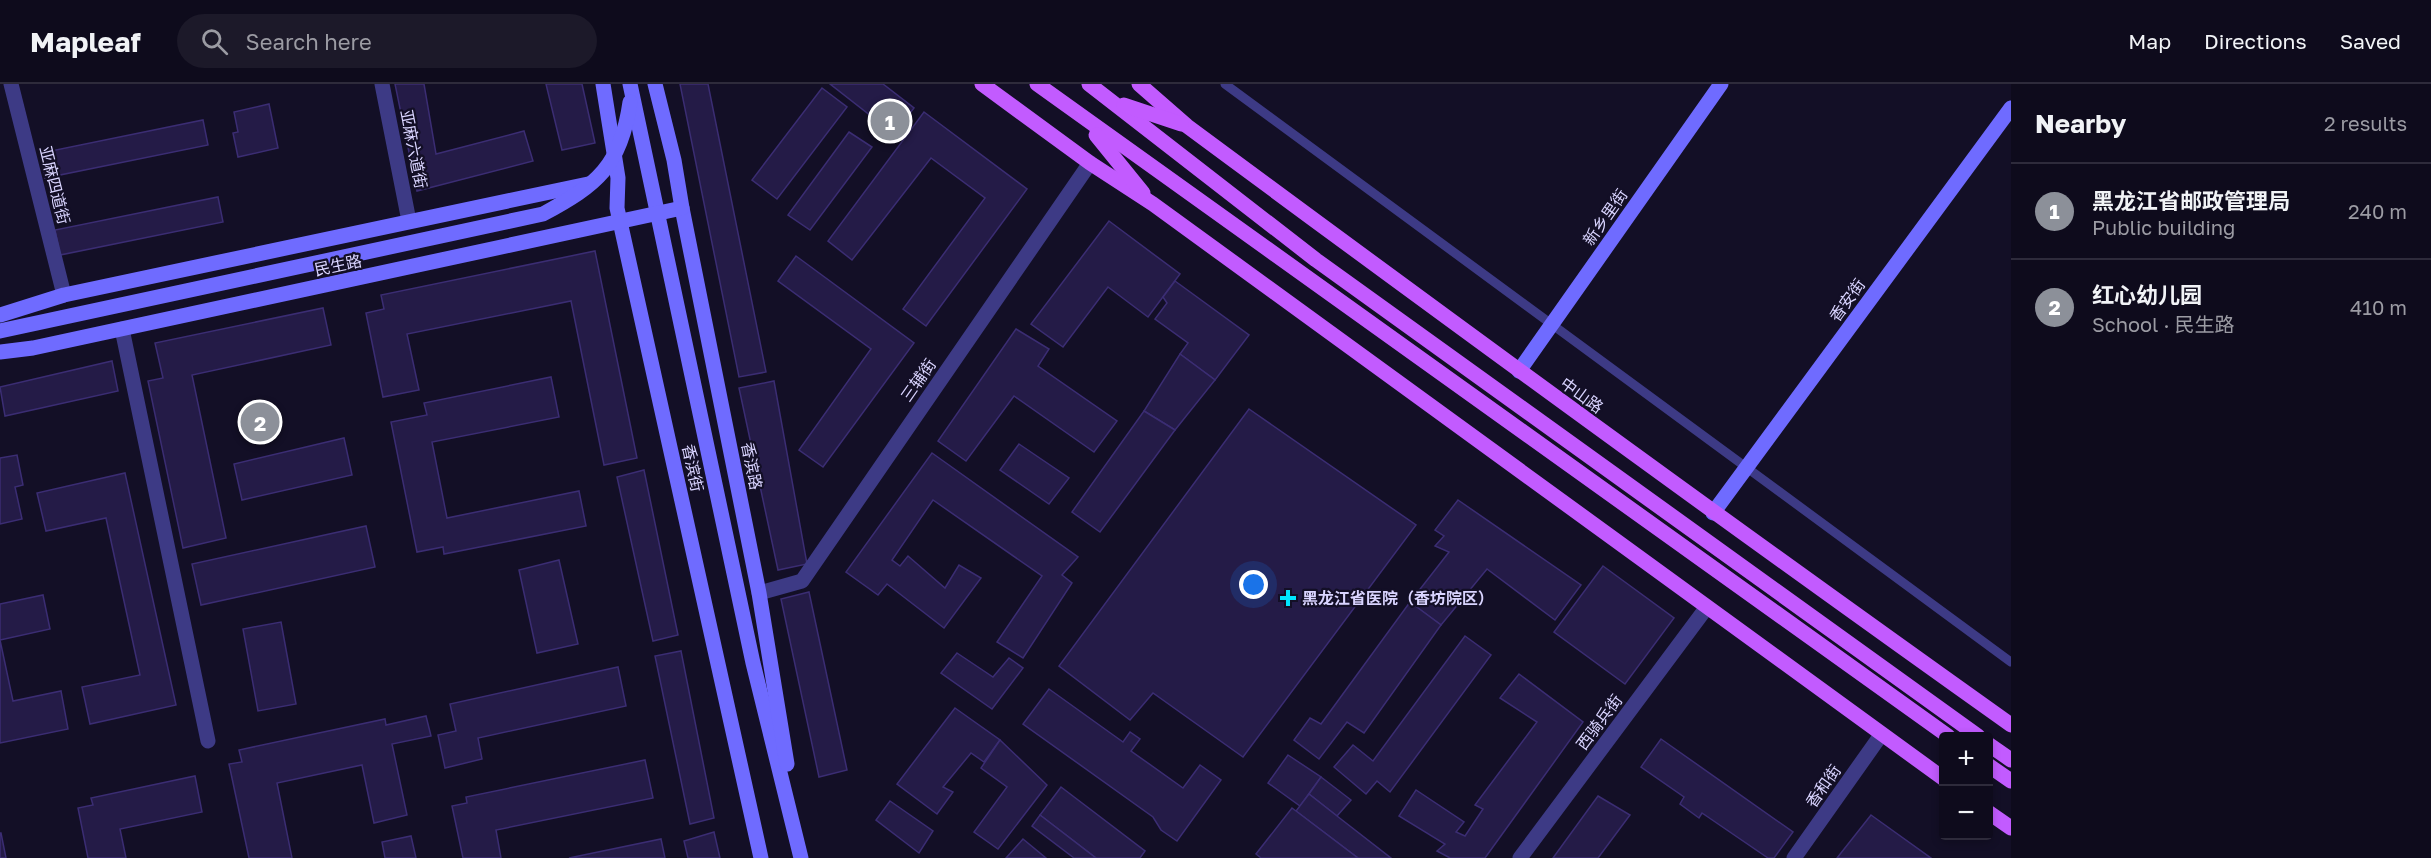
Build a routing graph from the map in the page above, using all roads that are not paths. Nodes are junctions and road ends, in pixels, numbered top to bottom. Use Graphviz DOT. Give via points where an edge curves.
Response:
graph roads {
  1 [pos="11,84"];
  2 [pos="382,84"];
  3 [pos="603,84"];
  4 [pos="630,84"];
  5 [pos="655,84"];
  6 [pos="982,84"];
  7 [pos="1037,84"];
  8 [pos="1089,84"];
  9 [pos="1225,84"];
  10 [pos="1721,84"];
  11 [pos="1143,86"];
  12 [pos="1112,101"];
  13 [pos="2011,108"];
  14 [pos="1081,117"];
  15 [pos="1187,126"];
  16 [pos="1090,163"];
  17 [pos="618,178"];
  18 [pos="1153,204"];
  19 [pos="682,208"];
  20 [pos="410,221"];
  21 [pos="620,222"];
  22 [pos="64,295"];
  23 [pos="0,315"];
  24 [pos="1552,324"];
  25 [pos="122,329"];
  26 [pos="0,331"];
  27 [pos="0,352"];
  28 [pos="1519,371"];
  29 [pos="1747,467"];
  30 [pos="1713,513"];
  31 [pos="759,593"];
  32 [pos="1707,607"];
  33 [pos="2011,662"];
  34 [pos="2011,724"];
  35 [pos="1942,732"];
  36 [pos="1972,732"];
  37 [pos="1881,735"];
  38 [pos="208,741"];
  39 [pos="1993,747"];
  40 [pos="2011,760"];
  41 [pos="1993,768"];
  42 [pos="1939,776"];
  43 [pos="2011,781"];
  44 [pos="1993,815"];
  45 [pos="2011,828"];
  46 [pos="761,858"];
  47 [pos="802,858"];
  48 [pos="1520,858"];
  49 [pos="1794,858"];
  1 -- 22 [label="street, 亚麻四道街"];
  2 -- 20 [label="street, 亚麻六道街"];
  3 -- 17 [label="main road, 香滨街"];
  4 -- 26 [label="main road" via="626,128 607,168 588,188 543,214"];
  4 -- 47 [label="main road" via="753,663"];
  5 -- 19 [label="main road, 香滨路"];
  6 -- 16 [label="main road"];
  7 -- 14 [label="main road"];
  8 -- 12 [label="main road"];
  9 -- 24 [label="lane"];
  10 -- 24 [label="main road, 新乡里街"];
  11 -- 15 [label="main road, 中山路"];
  12 -- 15 [label="main road"];
  12 -- 36 [label="main road" via="1316,260"];
  13 -- 29 [label="main road, 香安街"];
  14 -- 18 [label="main road"];
  14 -- 35 [label="main road"];
  15 -- 28 [label="main road, 中山路"];
  16 -- 18 [label="main road"];
  16 -- 31 [label="street, 三辅街" via="802,581"];
  17 -- 20 [label="main road, 民生路"];
  17 -- 21 [label="main road, 香滨街"];
  18 -- 32 [label="main road"];
  19 -- 21 [label="main road, 民生路"];
  19 -- 31 [label="main road, 香滨路"];
  20 -- 22 [label="main road, 民生路"];
  21 -- 25 [label="main road, 民生路"];
  21 -- 46 [label="main road, 香滨街"];
  22 -- 23 [label="main road, 民生路"];
  24 -- 28 [label="main road, 新乡里街"];
  24 -- 29 [label="lane"];
  25 -- 27 [label="main road, 民生路"];
  25 -- 38 [label="street"];
  28 -- 30 [label="main road, 中山路"];
  29 -- 30 [label="main road, 香安街"];
  29 -- 33 [label="lane"];
  30 -- 34 [label="main road, 中山路"];
  31 -- 47 [label="main road, 香滨路"];
  32 -- 37 [label="main road"];
  32 -- 48 [label="street, 西骑兵街"];
  37 -- 42 [label="main road"];
  37 -- 49 [label="street, 香和街"];
  39 -- 40 [label="main road"];
  41 -- 43 [label="main road"];
  44 -- 45 [label="main road"];
}
